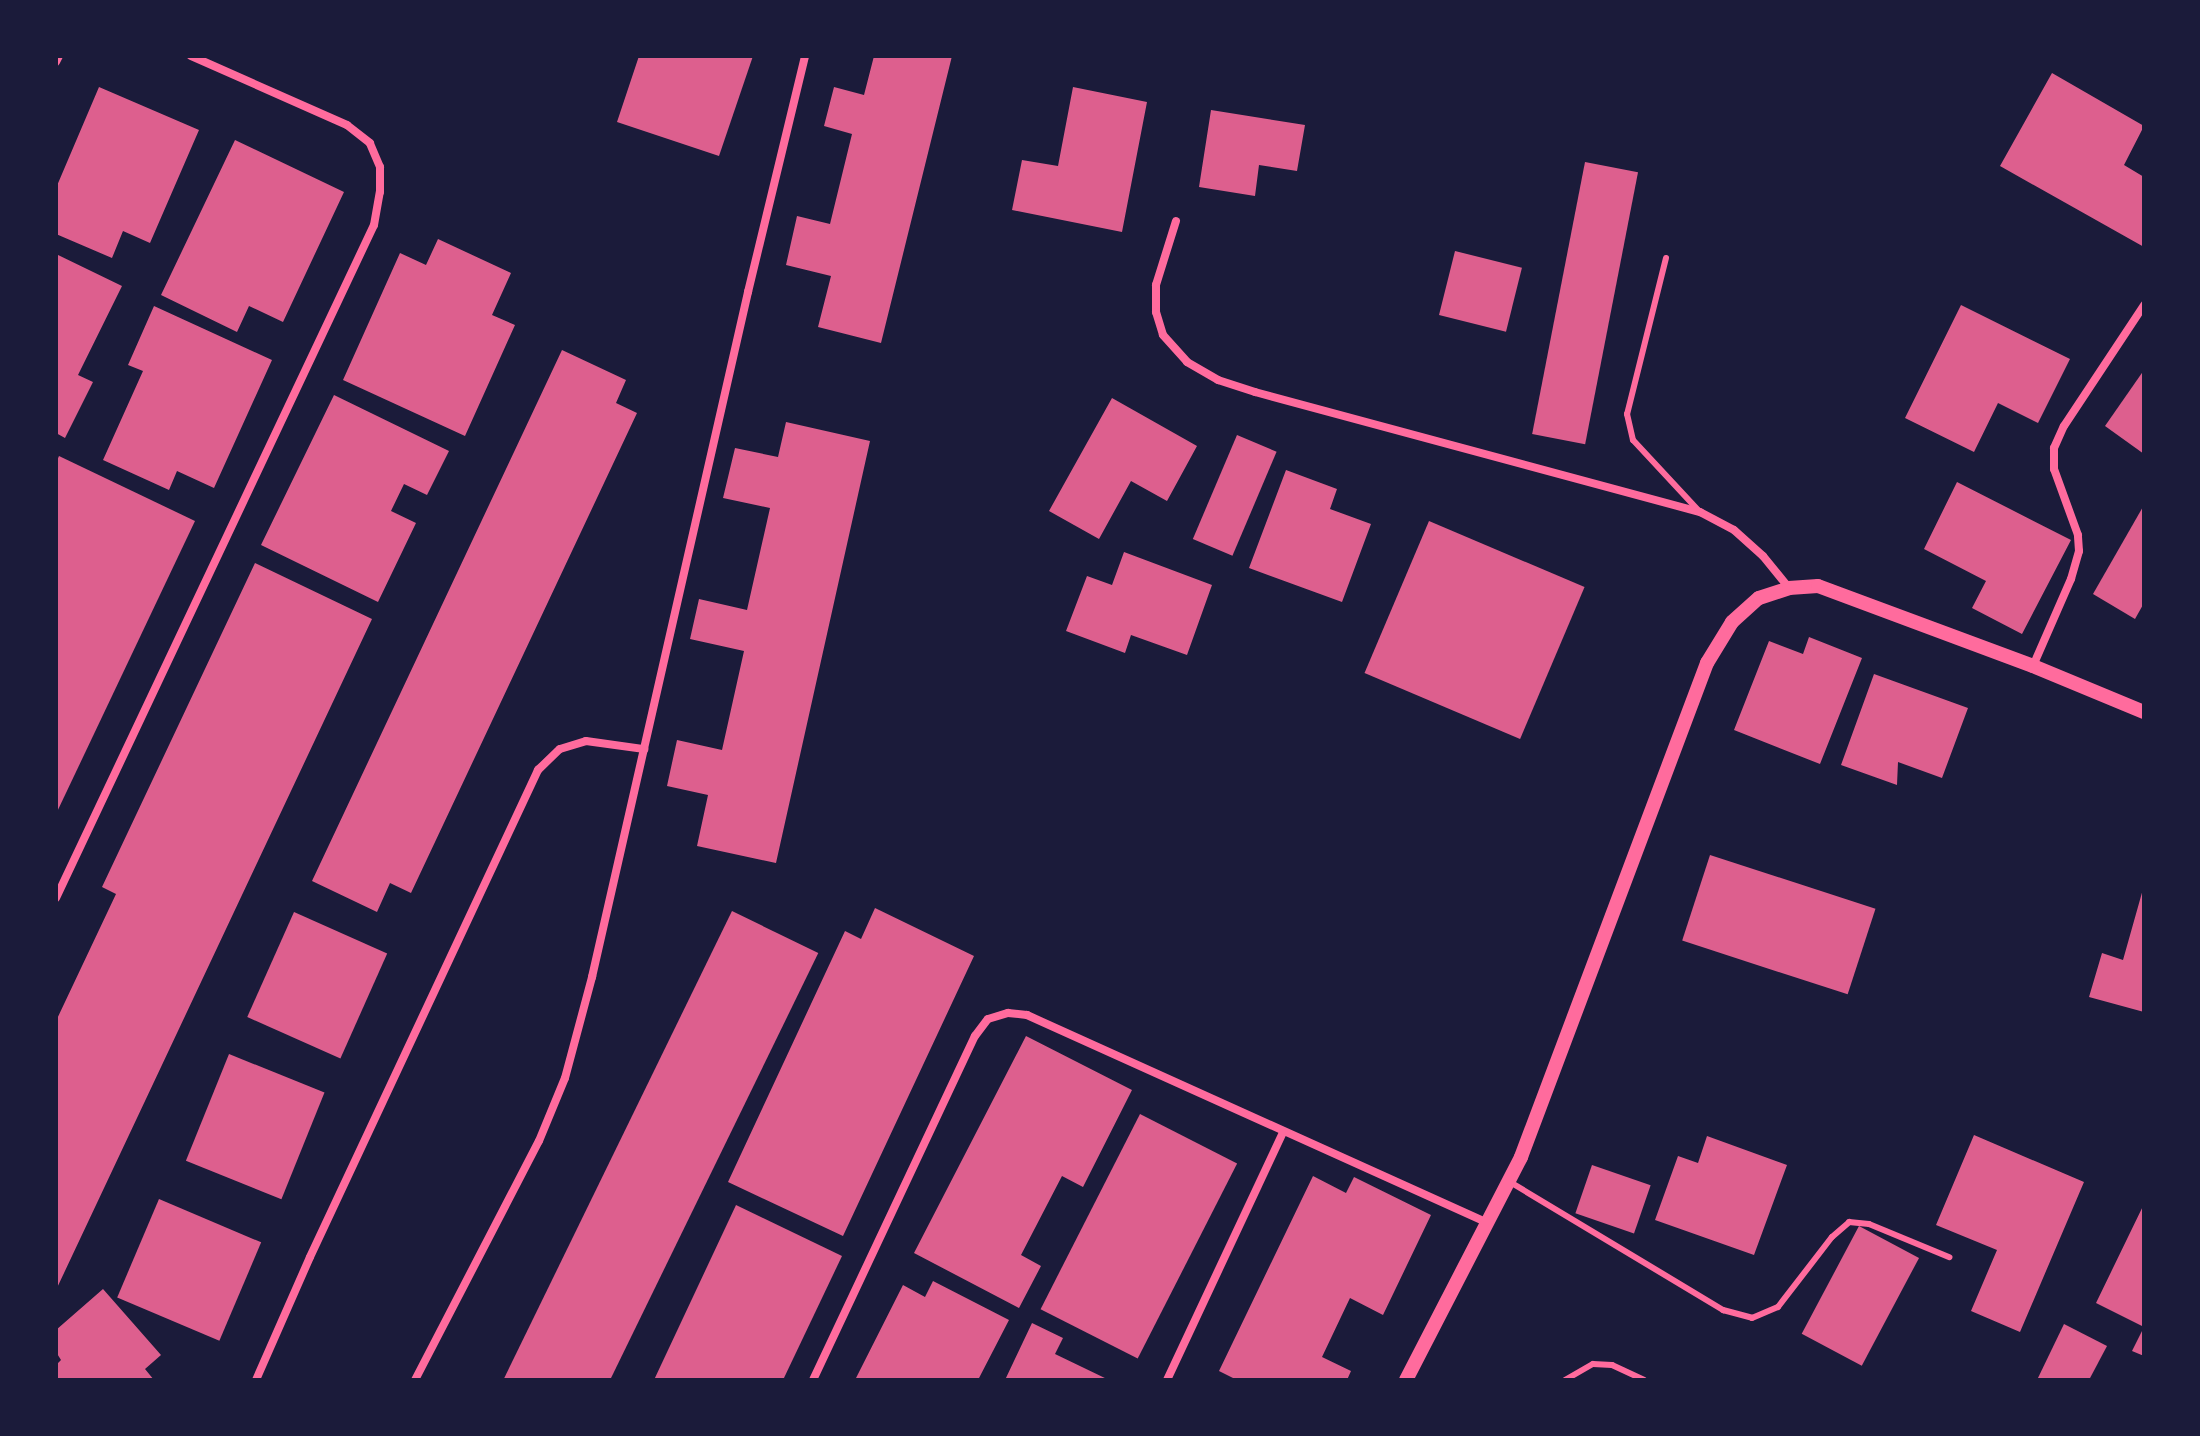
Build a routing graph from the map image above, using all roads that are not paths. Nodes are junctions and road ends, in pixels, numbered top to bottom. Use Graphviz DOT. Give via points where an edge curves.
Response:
graph roads {
  1 [pos="59,56"];
  2 [pos="191,56"];
  3 [pos="805,56"];
  4 [pos="56,62"];
  5 [pos="1176,221"];
  6 [pos="1666,258"];
  7 [pos="2144,305"];
  8 [pos="1700,512"];
  9 [pos="1789,588"];
  10 [pos="2033,666"];
  11 [pos="2144,712"];
  12 [pos="644,749"];
  13 [pos="56,898"];
  14 [pos="1283,1132"];
  15 [pos="1510,1182"];
  16 [pos="1489,1224"];
  17 [pos="1949,1257"];
  18 [pos="256,1380"];
  19 [pos="415,1380"];
  20 [pos="813,1380"];
  21 [pos="1167,1380"];
  22 [pos="1406,1380"];
  23 [pos="1565,1380"];
  24 [pos="1644,1380"];
  1 -- 4 [label="street"];
  2 -- 13 [label="street" via="347,125 370,143 380,167 380,192 374,225"];
  3 -- 12 [label="street"];
  5 -- 8 [label="street" via="1156,285 1156,312 1163,335 1187,362 1218,380"];
  6 -- 8 [label="lane" via="1627,414 1633,440"];
  7 -- 10 [label="street" via="2054,448 2054,469 2079,551"];
  8 -- 9 [label="street" via="1734,530"];
  9 -- 10 [label="street" via="1818,586"];
  9 -- 15 [label="street" via="1759,598 1732,622 1707,663"];
  10 -- 11 [label="street"];
  12 -- 18 [label="street" via="586,741 560,749 538,770"];
  12 -- 19 [label="street" via="565,1078 539,1141"];
  14 -- 16 [label="street"];
  14 -- 20 [label="street" via="1027,1015 988,1019 975,1036"];
  14 -- 21 [label="street"];
  15 -- 16 [label="street"];
  15 -- 17 [label="lane" via="1723,1310 1752,1318 1778,1307 1849,1222 1869,1224"];
  16 -- 22 [label="street"];
  23 -- 24 [label="lane" via="1593,1364 1612,1365"];
}
